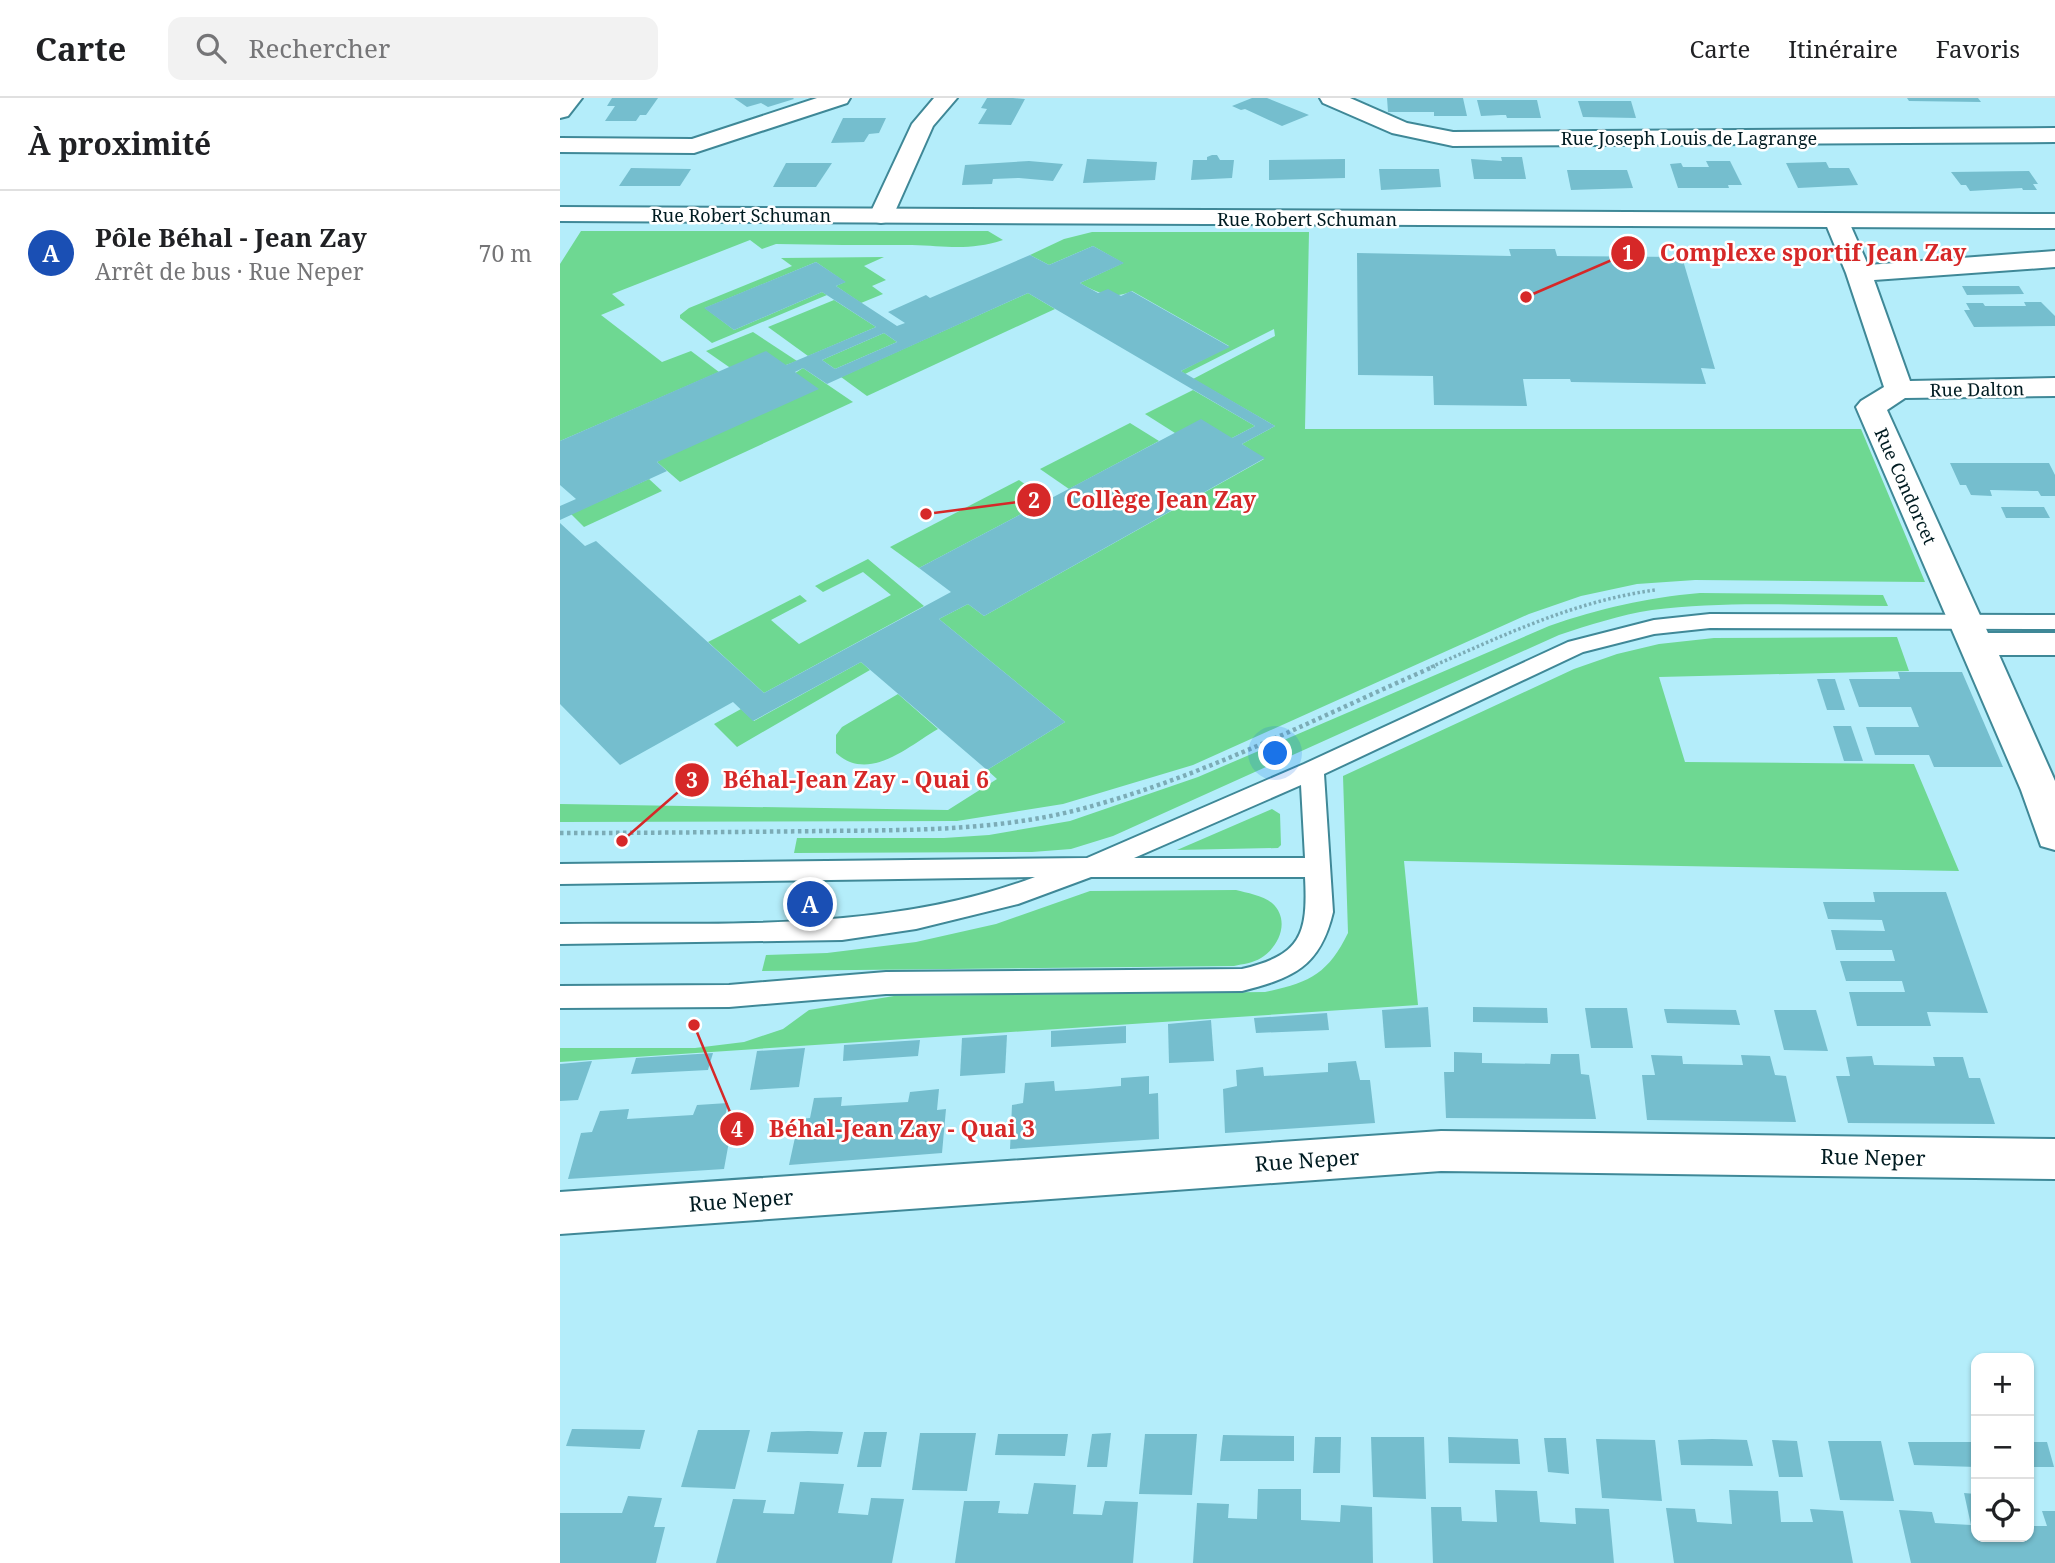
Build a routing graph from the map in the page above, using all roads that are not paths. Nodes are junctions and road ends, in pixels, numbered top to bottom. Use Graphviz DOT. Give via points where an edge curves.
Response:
graph roads {
  1 [pos="571,98"];
  2 [pos="839,98"];
  3 [pos="946,98"];
  4 [pos="1331,98"];
  5 [pos="560,111"];
  6 [pos="2055,135"];
  7 [pos="560,145"];
  8 [pos="560,214"];
  9 [pos="881,216"];
  10 [pos="2055,221"];
  11 [pos="1837,222"];
  12 [pos="2055,258"];
  13 [pos="1859,273"];
  14 [pos="2055,387"];
  15 [pos="1899,390"];
  16 [pos="2055,622"];
  17 [pos="1972,633"];
  18 [pos="2055,644"];
  19 [pos="1312,770"];
  20 [pos="2055,836"];
  21 [pos="1089,867"];
  22 [pos="1317,868"];
  23 [pos="560,874"];
  24 [pos="560,934"];
  25 [pos="560,997"];
  26 [pos="2055,1159"];
  27 [pos="560,1213"];
  1 -- 5 [label="street"];
  2 -- 7 [label="street" via="694,146"];
  3 -- 9 [label="street" via="923,124"];
  4 -- 6 [label="street, Rue Joseph Louis de Lagrange" via="1400,128 1453,139"];
  8 -- 9 [label="street, Rue Robert Schuman"];
  9 -- 11 [label="street, Rue Robert Schuman"];
  10 -- 11 [label="street, Rue Robert Schuman"];
  11 -- 13 [label="street"];
  12 -- 13 [label="street"];
  13 -- 15 [label="street"];
  14 -- 15 [label="street, Rue Dalton"];
  15 -- 17 [label="street, Rue Condorcet" via="1871,407"];
  16 -- 17 [label="lane"];
  17 -- 18 [label="street"];
  17 -- 19 [label="lane" via="1710,621 1654,627 1576,647"];
  17 -- 20 [label="street, Rue Condorcet" via="2040,790"];
  19 -- 21 [label="lane"];
  19 -- 22 [label="lane"];
  21 -- 22 [label="lane"];
  21 -- 23 [label="lane"];
  21 -- 24 [label="lane" via="1018,894 916,919 842,930"];
  22 -- 25 [label="lane" via="1320,912 1316,934 1301,954 1279,971 1241,980 886,983 729,996"];
  26 -- 27 [label="street, Rue Neper" via="1441,1151"];
}
